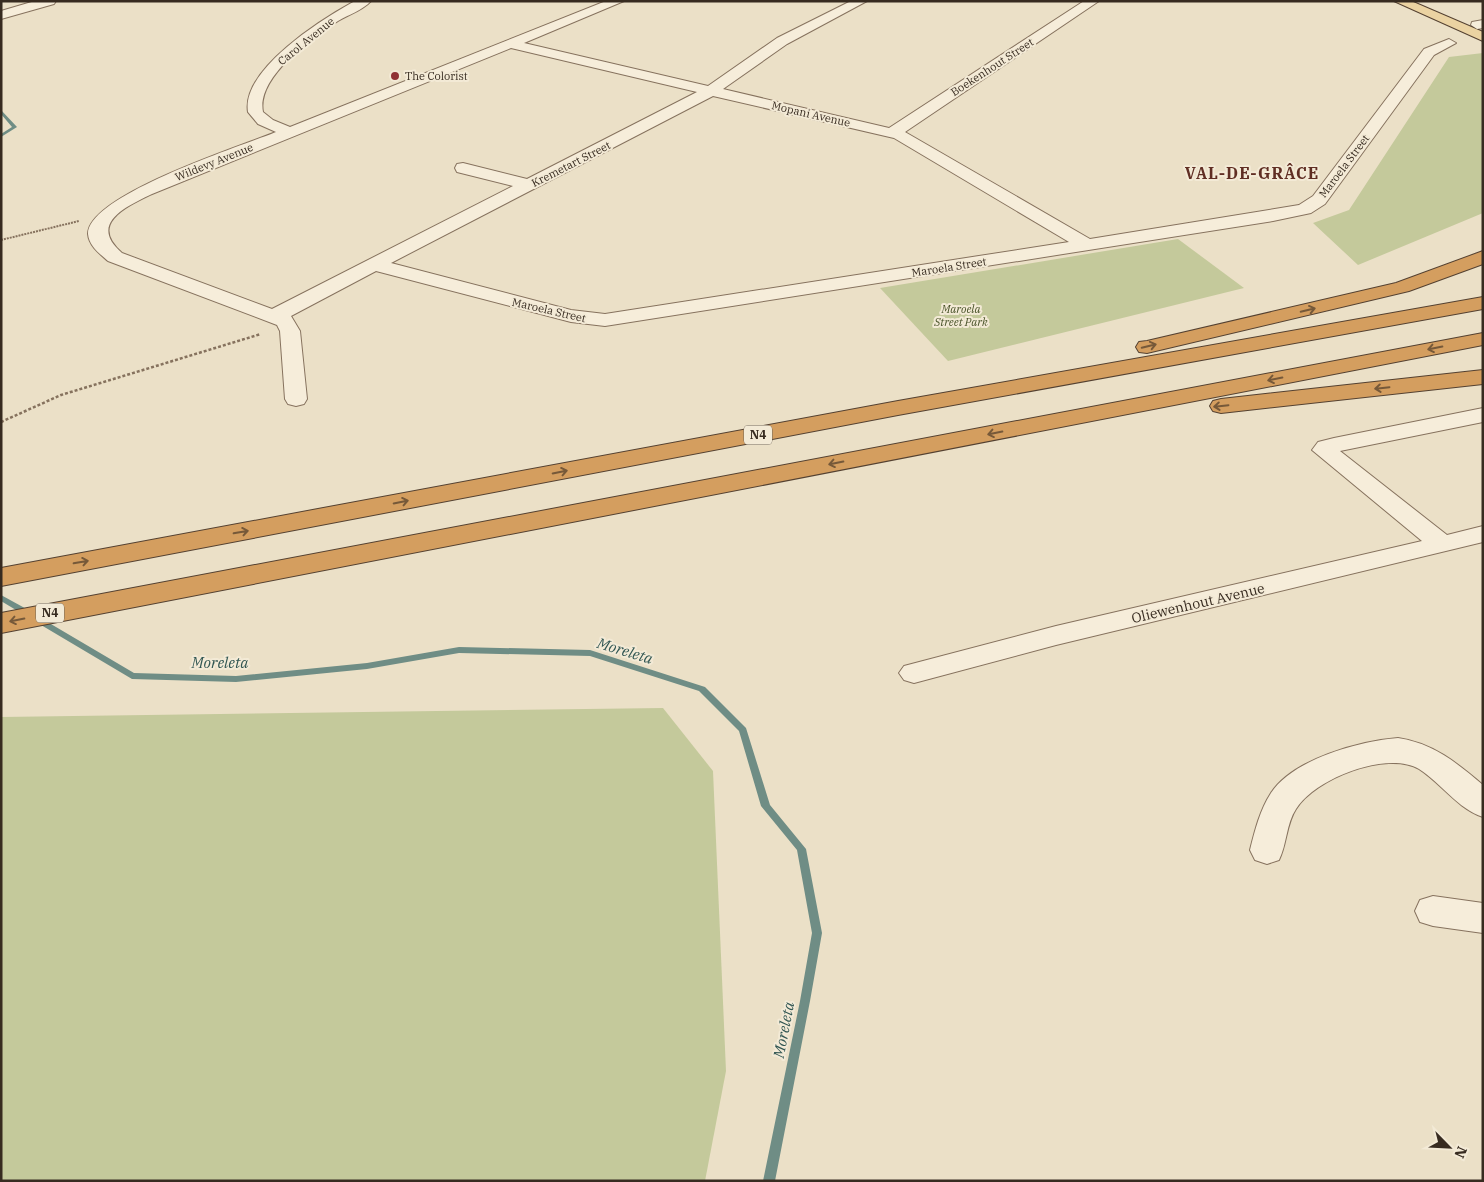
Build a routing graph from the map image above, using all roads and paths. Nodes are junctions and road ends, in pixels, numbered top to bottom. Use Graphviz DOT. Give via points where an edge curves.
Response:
graph roads {
  1 [pos="50,1"];
  2 [pos="365,1"];
  3 [pos="618,1"];
  4 [pos="861,1"];
  5 [pos="1093,1"];
  6 [pos="1400,1"];
  7 [pos="1409,1"];
  8 [pos="1418,1"];
  9 [pos="1,15"];
  10 [pos="1482,29"];
  11 [pos="1449,43"];
  12 [pos="510,44"];
  13 [pos="711,91"];
  14 [pos="290,132"];
  15 [pos="892,133"];
  16 [pos="463,168"];
  17 [pos="529,185"];
  18 [pos="104,218"];
  19 [pos="1,240"];
  20 [pos="1087,246"];
  21 [pos="1483,257"];
  22 [pos="375,265"];
  23 [pos="1483,303"];
  24 [pos="269,325"];
  25 [pos="1483,339"];
  26 [pos="1483,377"];
  27 [pos="296,399"];
  28 [pos="898,408"];
  29 [pos="1483,415"];
  30 [pos="1,422"];
  31 [pos="1028,426"];
  32 [pos="1483,534"];
  33 [pos="1442,544"];
  34 [pos="1,577"];
  35 [pos="1,623"];
  36 [pos="914,673"];
  37 [pos="1483,804"];
  38 [pos="1267,850"];
  39 [pos="1433,911"];
  40 [pos="1483,918"];
  1 -- 9 [label="street"];
  2 -- 14 [label="street, Carol Avenue" via="325,24 282,59 266,78 255,103 256,112 263,120"];
  3 -- 12 [label="street, Wildevy Avenue"];
  4 -- 13 [label="street, Kremetart Street" via="782,41"];
  5 -- 15 [label="street, Boekenhout Street"];
  6 -- 10 [label="main road"];
  7 -- 10 [label="main road"];
  8 -- 10 [label="main road"];
  11 -- 20 [label="street, Maroela Street" via="1429,52 1315,204 1273,216"];
  12 -- 13 [label="street, Mopani Avenue"];
  12 -- 14 [label="street, Wildevy Avenue"];
  13 -- 15 [label="street, Mopani Avenue"];
  13 -- 17 [label="street, Kremetart Street"];
  14 -- 18 [label="street, Wildevy Avenue" via="142,192 120,204"];
  15 -- 20 [label="street, Mopani Avenue"];
  16 -- 17 [label="street"];
  17 -- 22 [label="street, Kremetart Street"];
  18 -- 19 [label="path" via="85,219"];
  18 -- 24 [label="street" via="98,238 105,251"];
  20 -- 22 [label="street, Maroela Street" via="600,320 556,312"];
  28 -- 21 [label="highway, one-way" via="1380,293"];
  22 -- 24 [label="street, Kremetart Street"];
  23 -- 28 [label="highway, N4"];
  24 -- 27 [label="street" via="283,319 288,325"];
  24 -- 30 [label="path" via="61,395"];
  25 -- 31 [label="highway, N4, one-way"];
  26 -- 31 [label="highway, one-way"];
  34 -- 28 [label="highway, N4, one-way"];
  29 -- 33 [label="street" via="1334,445 1324,450"];
  31 -- 35 [label="highway, N4, one-way"];
  32 -- 33 [label="street, Oliewenhout Avenue"];
  33 -- 36 [label="street, Oliewenhout Avenue" via="1284,584 1064,633"];
  37 -- 38 [label="street" via="1422,756 1397,749 1370,753 1330,767 1287,796 1278,812"];
  39 -- 40 [label="street"];
}
